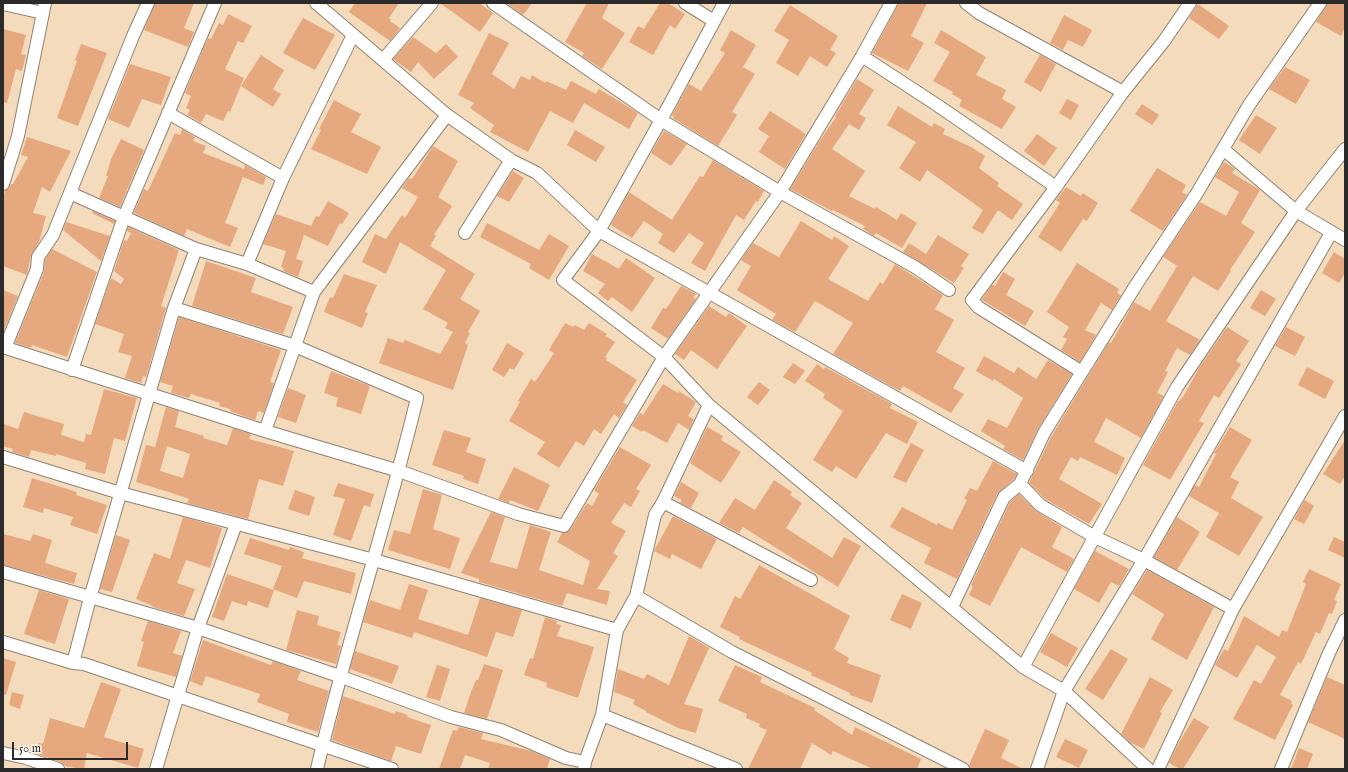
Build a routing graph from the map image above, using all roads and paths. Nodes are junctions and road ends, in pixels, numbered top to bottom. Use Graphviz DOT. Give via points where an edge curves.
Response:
graph roads {
  1 [pos="148,3"];
  2 [pos="215,3"];
  3 [pos="316,3"];
  4 [pos="432,3"];
  5 [pos="493,3"];
  6 [pos="685,3"];
  7 [pos="724,3"];
  8 [pos="891,3"];
  9 [pos="967,3"];
  10 [pos="1190,3"];
  11 [pos="1320,3"];
  12 [pos="3,4"];
  13 [pos="44,8"];
  14 [pos="714,21"];
  15 [pos="353,35"];
  16 [pos="862,56"];
  17 [pos="383,60"];
  18 [pos="1124,92"];
  19 [pos="168,113"];
  20 [pos="446,115"];
  21 [pos="661,120"];
  22 [pos="1223,149"];
  23 [pos="1345,150"];
  24 [pos="512,160"];
  25 [pos="283,178"];
  26 [pos="3,184"];
  27 [pos="1056,187"];
  28 [pos="780,192"];
  29 [pos="70,193"];
  30 [pos="1296,211"];
  31 [pos="124,217"];
  32 [pos="598,231"];
  33 [pos="465,233"];
  34 [pos="1331,233"];
  35 [pos="1345,240"];
  36 [pos="196,249"];
  37 [pos="247,264"];
  38 [pos="949,290"];
  39 [pos="314,292"];
  40 [pos="710,294"];
  41 [pos="174,308"];
  42 [pos="295,346"];
  43 [pos="4,348"];
  44 [pos="664,357"];
  45 [pos="72,370"];
  46 [pos="1082,372"];
  47 [pos="150,394"];
  48 [pos="709,405"];
  49 [pos="1345,416"];
  50 [pos="265,431"];
  51 [pos="3,457"];
  52 [pos="399,470"];
  53 [pos="1027,471"];
  54 [pos="1020,484"];
  55 [pos="120,493"];
  56 [pos="663,502"];
  57 [pos="236,524"];
  58 [pos="1095,537"];
  59 [pos="374,560"];
  60 [pos="1144,560"];
  61 [pos="3,572"];
  62 [pos="811,580"];
  63 [pos="636,596"];
  64 [pos="90,598"];
  65 [pos="952,607"];
  66 [pos="1233,609"];
  67 [pos="1345,620"];
  68 [pos="198,628"];
  69 [pos="617,630"];
  70 [pos="3,642"];
  71 [pos="73,663"];
  72 [pos="1023,667"];
  73 [pos="339,676"];
  74 [pos="1064,691"];
  75 [pos="176,696"];
  76 [pos="602,715"];
  77 [pos="323,745"];
  78 [pos="3,753"];
  79 [pos="585,765"];
  80 [pos="58,769"];
  81 [pos="156,769"];
  82 [pos="317,769"];
  83 [pos="392,769"];
  84 [pos="736,769"];
  85 [pos="963,769"];
  86 [pos="1037,769"];
  87 [pos="1148,769"];
  88 [pos="1158,769"];
  89 [pos="1281,769"];
  1 -- 29 [label="street"];
  2 -- 19 [label="street"];
  3 -- 15 [label="street"];
  4 -- 17 [label="street"];
  5 -- 21 [label="street"];
  6 -- 14 [label="street"];
  7 -- 14 [label="street"];
  8 -- 16 [label="street"];
  9 -- 18 [label="street" via="979,13"];
  10 -- 18 [label="street"];
  11 -- 22 [label="street" via="1248,105"];
  12 -- 13 [label="street"];
  13 -- 26 [label="street" via="18,136"];
  14 -- 21 [label="street"];
  15 -- 17 [label="street"];
  15 -- 25 [label="street"];
  16 -- 27 [label="street" via="937,104"];
  16 -- 28 [label="street"];
  17 -- 20 [label="street"];
  18 -- 27 [label="street"];
  19 -- 25 [label="street"];
  19 -- 31 [label="street"];
  20 -- 24 [label="street"];
  20 -- 39 [label="street"];
  21 -- 28 [label="street"];
  21 -- 32 [label="street"];
  22 -- 30 [label="street"];
  22 -- 46 [label="street"];
  23 -- 30 [label="street"];
  24 -- 32 [label="street" via="537,173"];
  24 -- 33 [label="street"];
  25 -- 37 [label="street"];
  27 -- 46 [label="street" via="972,300 978,307"];
  28 -- 38 [label="street" via="916,267"];
  28 -- 40 [label="street"];
  29 -- 31 [label="street"];
  29 -- 43 [label="street" via="53,235 38,257 37,269"];
  30 -- 34 [label="street"];
  30 -- 58 [label="street" via="1178,387"];
  31 -- 36 [label="street"];
  31 -- 45 [label="street"];
  32 -- 40 [label="street"];
  32 -- 44 [label="street" via="563,280"];
  34 -- 35 [label="street"];
  34 -- 60 [label="street"];
  36 -- 37 [label="street"];
  36 -- 41 [label="street"];
  37 -- 39 [label="street"];
  39 -- 42 [label="street"];
  40 -- 44 [label="street"];
  40 -- 53 [label="street"];
  41 -- 42 [label="street"];
  41 -- 47 [label="street"];
  42 -- 50 [label="street"];
  42 -- 52 [label="street" via="417,398"];
  43 -- 45 [label="street"];
  44 -- 48 [label="street"];
  44 -- 52 [label="street" via="564,526 518,514"];
  45 -- 47 [label="street"];
  46 -- 53 [label="street" via="1044,433"];
  47 -- 50 [label="street"];
  47 -- 55 [label="street"];
  48 -- 56 [label="street"];
  48 -- 65 [label="street"];
  49 -- 66 [label="street"];
  50 -- 52 [label="street"];
  51 -- 55 [label="street"];
  52 -- 59 [label="street"];
  53 -- 54 [label="street"];
  54 -- 58 [label="street" via="1040,505"];
  54 -- 65 [label="street" via="1004,497"];
  55 -- 57 [label="street"];
  55 -- 64 [label="street"];
  56 -- 62 [label="street"];
  56 -- 63 [label="street" via="655,515"];
  57 -- 59 [label="street"];
  57 -- 68 [label="street"];
  58 -- 60 [label="street"];
  58 -- 72 [label="street"];
  59 -- 69 [label="street"];
  59 -- 73 [label="street"];
  60 -- 66 [label="street"];
  60 -- 74 [label="street"];
  61 -- 64 [label="street"];
  63 -- 69 [label="street"];
  63 -- 85 [label="street" via="732,652"];
  64 -- 68 [label="street"];
  64 -- 71 [label="street"];
  65 -- 72 [label="street"];
  66 -- 88 [label="street"];
  67 -- 89 [label="street"];
  68 -- 73 [label="street"];
  68 -- 75 [label="street"];
  69 -- 76 [label="street"];
  70 -- 71 [label="street"];
  71 -- 75 [label="street" via="84,664"];
  72 -- 74 [label="street"];
  73 -- 77 [label="street"];
  73 -- 79 [label="street" via="451,717 501,730"];
  74 -- 86 [label="street"];
  74 -- 87 [label="street"];
  75 -- 77 [label="street"];
  75 -- 81 [label="street"];
  76 -- 79 [label="street"];
  76 -- 84 [label="street"];
  77 -- 82 [label="street"];
  77 -- 83 [label="street"];
  78 -- 80 [label="street"];
}
